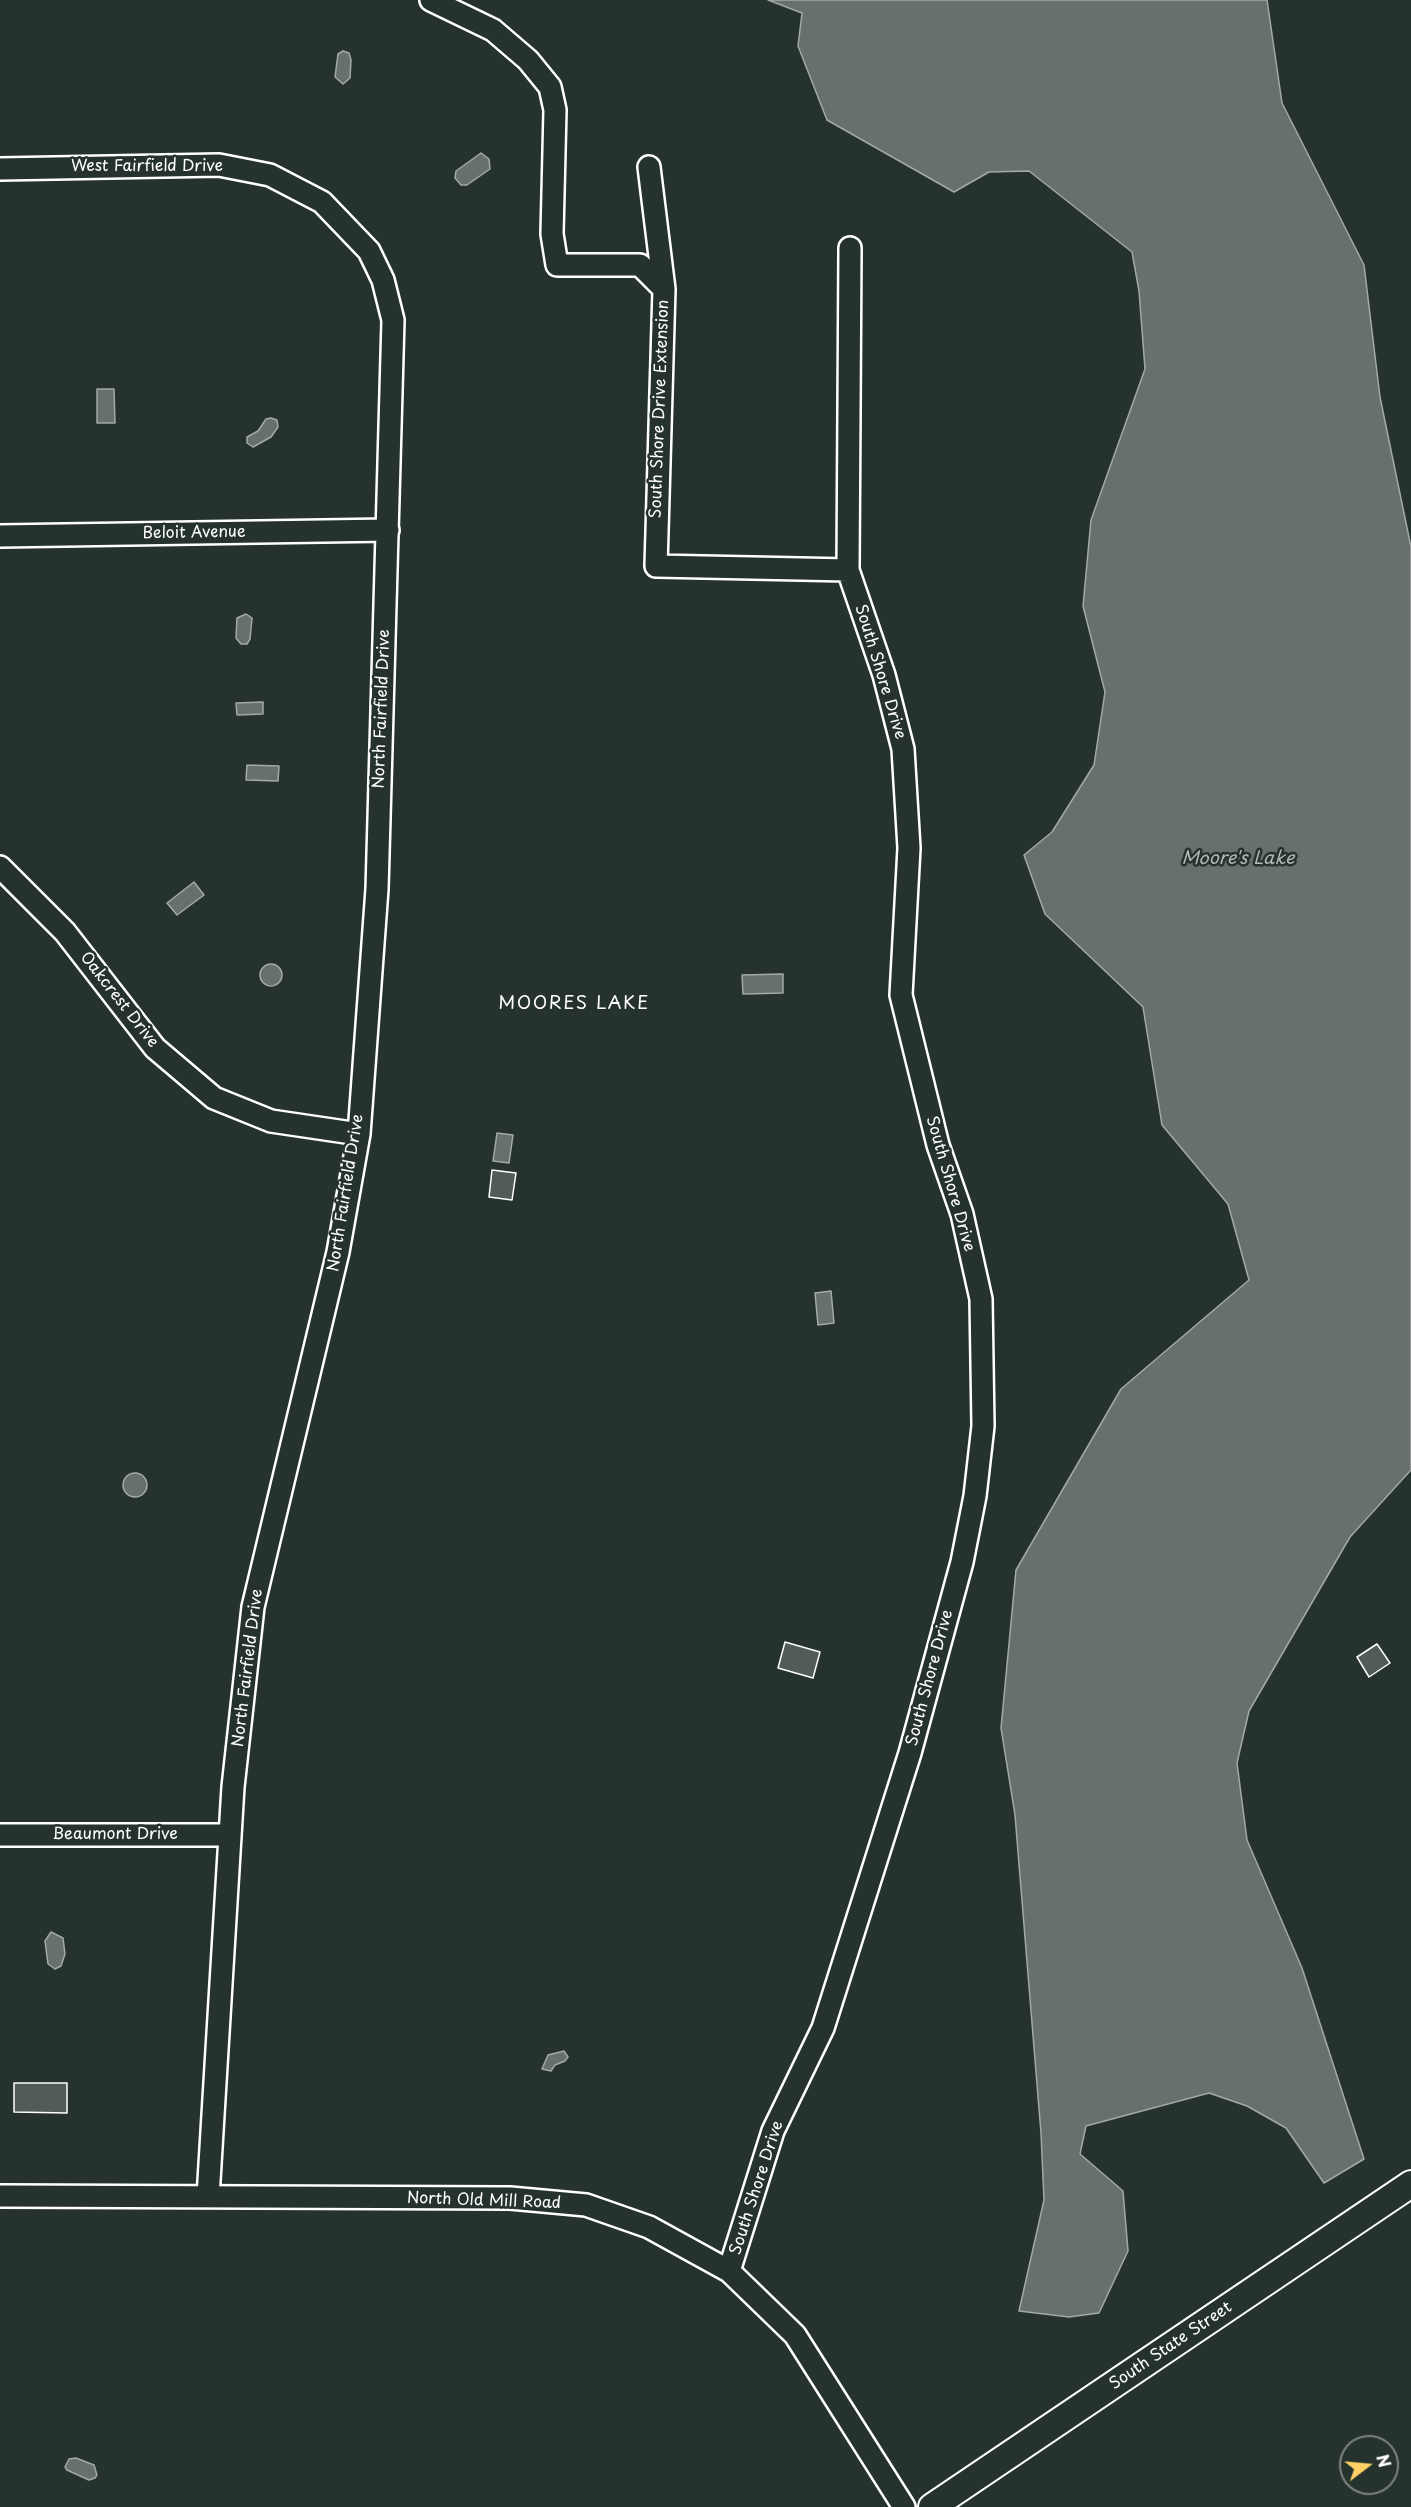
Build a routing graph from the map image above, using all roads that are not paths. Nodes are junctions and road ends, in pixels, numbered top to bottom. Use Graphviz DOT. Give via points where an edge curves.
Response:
graph roads {
  1 [pos="431,0"];
  2 [pos="649,168"];
  3 [pos="0,169"];
  4 [pos="322,202"];
  5 [pos="850,248"];
  6 [pos="664,289"];
  7 [pos="388,530"];
  8 [pos="0,536"];
  9 [pos="848,570"];
  10 [pos="0,867"];
  11 [pos="358,1134"];
  12 [pos="0,1835"];
  13 [pos="230,1835"];
  14 [pos="1411,2184"];
  15 [pos="0,2196"];
  16 [pos="208,2197"];
  17 [pos="729,2271"];
  18 [pos="904,2507"];
  19 [pos="932,2507"];
  1 -- 6 [label="street, South Shore Drive Extension" via="493,30 528,60 550,87 555,110 552,234 557,265 640,265"];
  2 -- 6 [label="street"];
  3 -- 4 [label="street, West Fairfield Drive" via="219,165 270,175"];
  4 -- 7 [label="street, North Fairfield Drive" via="369,251 383,280 393,320"];
  5 -- 9 [label="street, South Shore Drive"];
  6 -- 9 [label="street, South Shore Drive Extension" via="656,566"];
  7 -- 8 [label="street, Beloit Avenue"];
  7 -- 11 [label="street, North Fairfield Drive" via="377,889"];
  9 -- 17 [label="street, South Shore Drive" via="884,675 903,749 909,848 901,995 938,1145 962,1214 981,1299 982,1426 975,1496 962,1562 910,1753 823,2028 773,2131"];
  10 -- 11 [label="street, Oakcrest Drive" via="65,932 155,1048 214,1098 271,1121"];
  11 -- 13 [label="street, North Fairfield Drive" via="339,1252 253,1607"];
  12 -- 13 [label="street, Beaumont Drive"];
  13 -- 16 [label="street, North Fairfield Drive"];
  14 -- 19 [label="main road, South State Street"];
  15 -- 16 [label="street, North Old Mill Road"];
  16 -- 17 [label="street, North Old Mill Road" via="510,2198 586,2205 649,2227"];
  17 -- 18 [label="street, North Old Mill Road" via="795,2335"];
}
